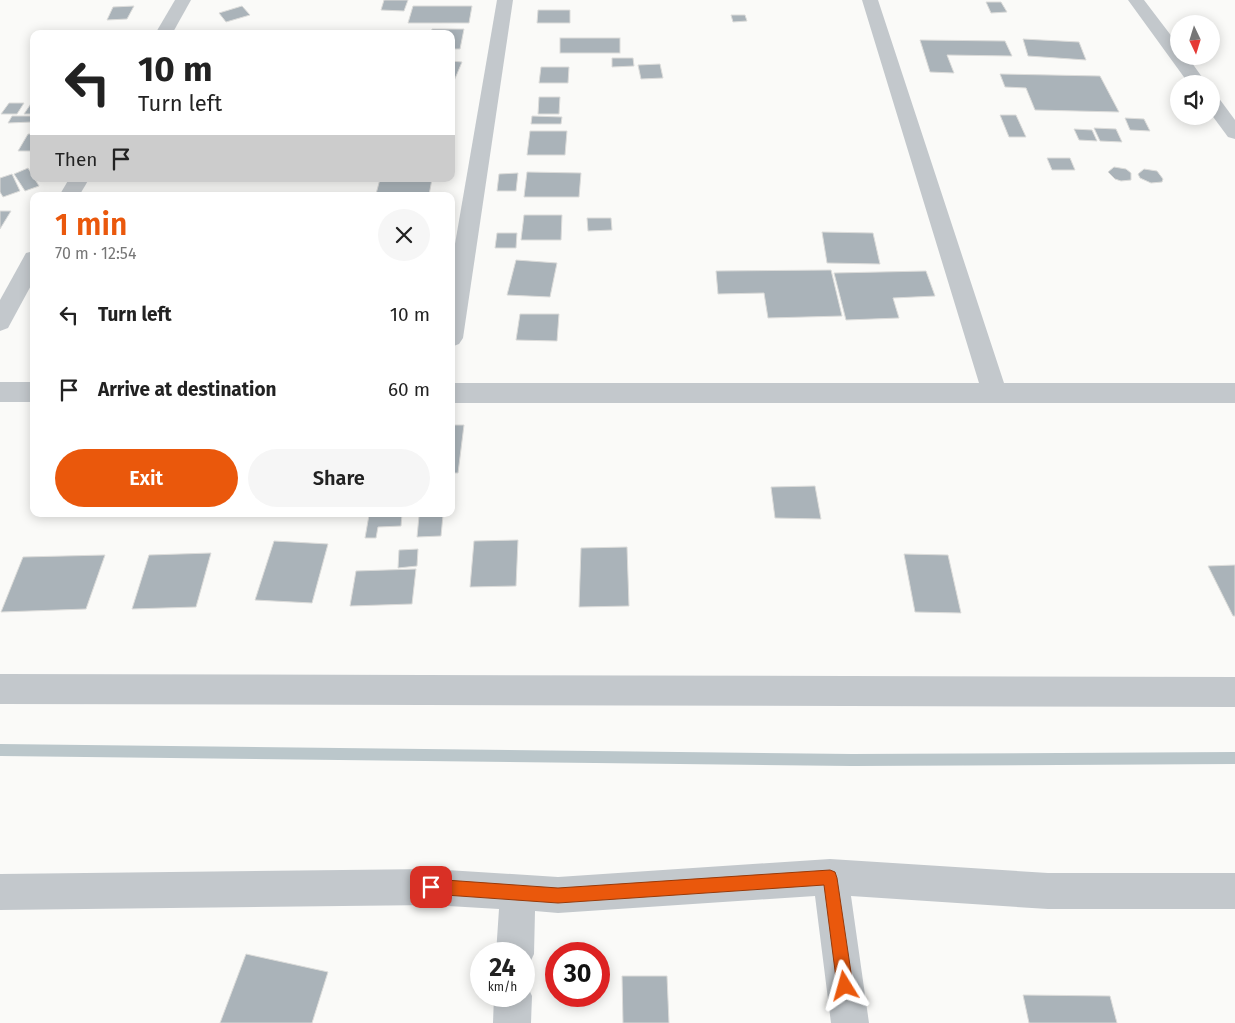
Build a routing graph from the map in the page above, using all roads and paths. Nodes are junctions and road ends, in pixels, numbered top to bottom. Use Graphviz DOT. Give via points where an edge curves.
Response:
graph roads {
  1 [pos="183,0"];
  2 [pos="505,0"];
  3 [pos="870,0"];
  4 [pos="1136,0"];
  5 [pos="165,30"];
  6 [pos="1191,75"];
  7 [pos="1220,113"];
  8 [pos="1235,133"];
  9 [pos="30,266"];
  10 [pos="455,313"];
  11 [pos="0,322"];
  12 [pos="0,392"];
  13 [pos="30,392"];
  14 [pos="994,392"];
  15 [pos="455,393"];
  16 [pos="1235,393"];
  17 [pos="0,689"];
  18 [pos="1235,692"];
  19 [pos="830,878"];
  20 [pos="1235,891"];
  21 [pos="0,892"];
  22 [pos="518,893"];
  23 [pos="516,942"];
  24 [pos="513,1007"];
  25 [pos="512,1023"];
  26 [pos="850,1023"];
  1 -- 5 [label="street"];
  2 -- 10 [label="street"];
  3 -- 14 [label="street"];
  4 -- 6 [label="street"];
  7 -- 8 [label="street"];
  9 -- 11 [label="street"];
  12 -- 13 [label="street"];
  14 -- 15 [label="street"];
  14 -- 16 [label="street"];
  17 -- 18 [label="street"];
  19 -- 20 [label="street" via="1048,891"];
  19 -- 22 [label="street" via="558,896"];
  19 -- 26 [label="street"];
  21 -- 22 [label="street" via="431,887"];
  22 -- 23 [label="street"];
  24 -- 25 [label="street"];
}
